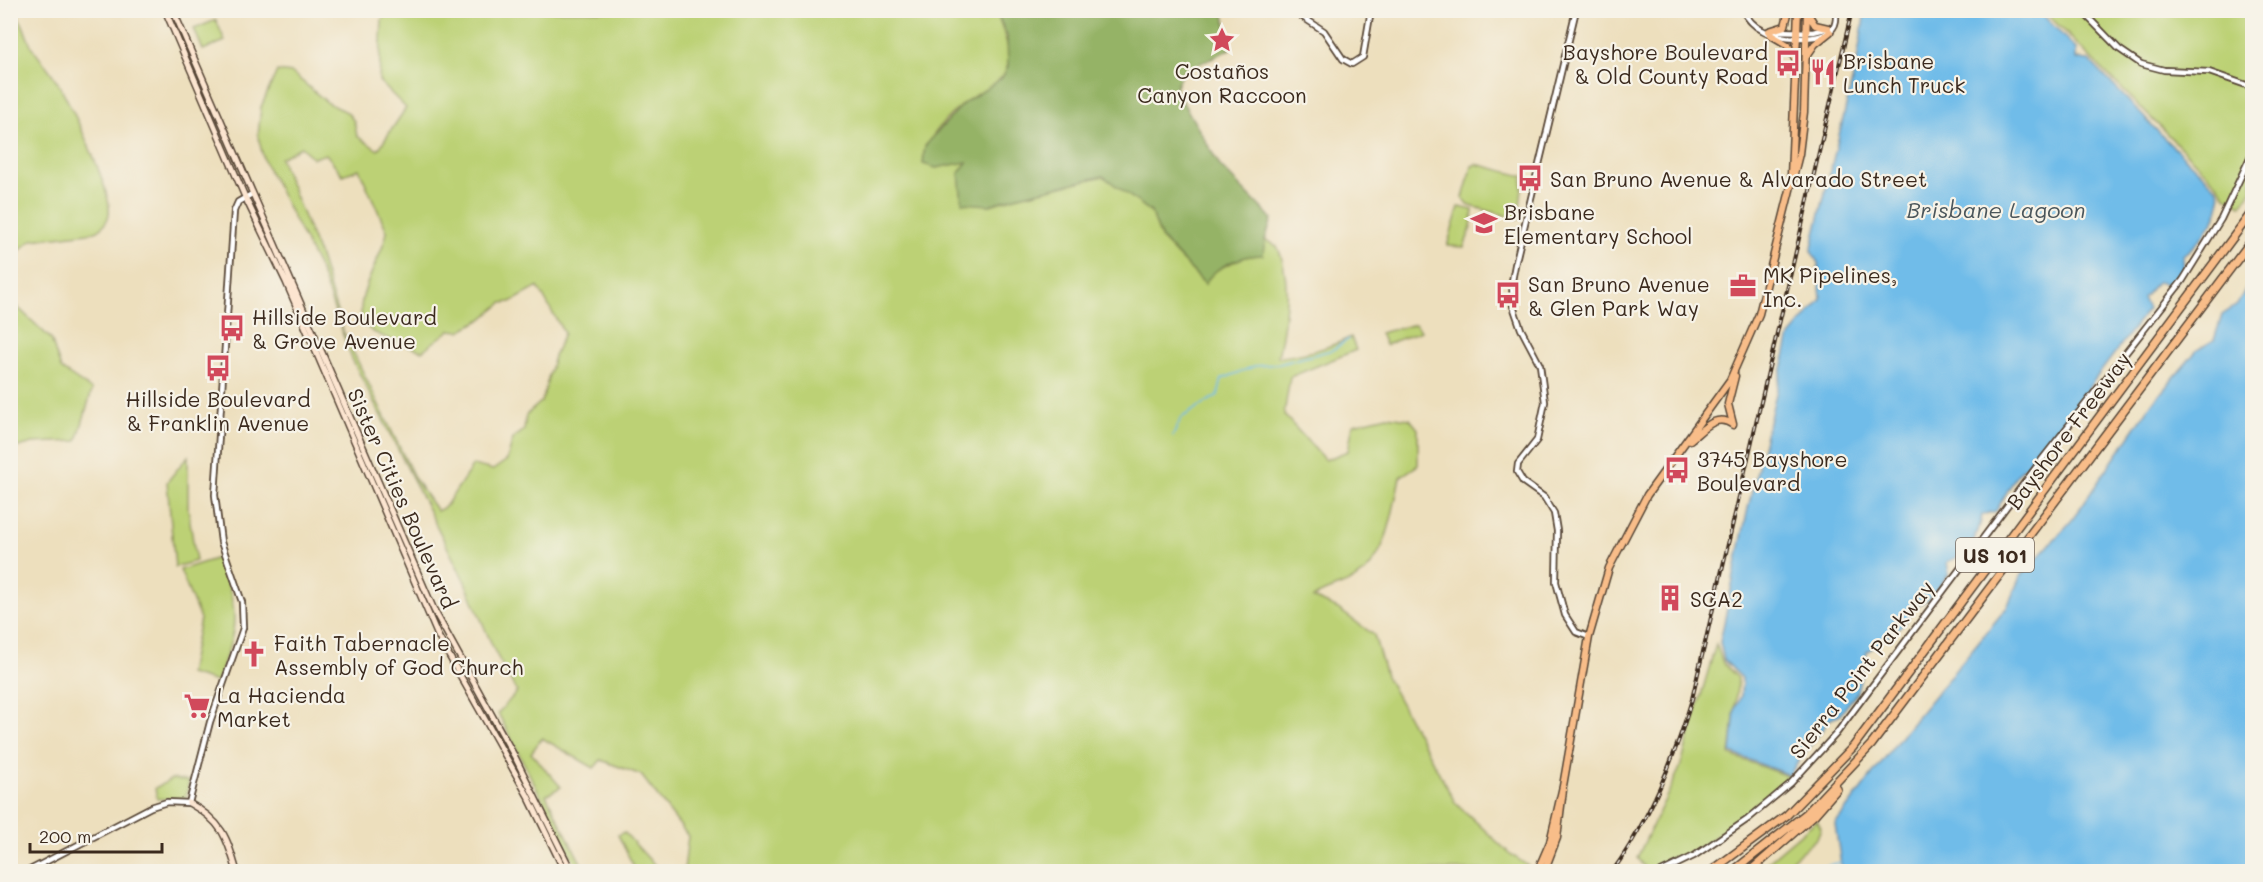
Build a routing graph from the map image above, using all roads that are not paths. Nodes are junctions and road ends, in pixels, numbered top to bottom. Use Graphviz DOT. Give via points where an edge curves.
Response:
graph roads {
  1 [pos="165,10"];
  2 [pos="173,10"];
  3 [pos="1371,10"];
  4 [pos="1576,10"];
  5 [pos="1742,10"];
  6 [pos="1789,10"];
  7 [pos="1798,10"];
  8 [pos="1807,10"];
  9 [pos="1836,10"];
  10 [pos="2081,10"];
  11 [pos="1292,11"];
  12 [pos="1829,30"];
  13 [pos="1770,33"];
  14 [pos="1797,34"];
  15 [pos="1806,34"];
  16 [pos="1806,58"];
  17 [pos="1797,62"];
  18 [pos="2253,87"];
  19 [pos="2253,153"];
  20 [pos="1791,179"];
  21 [pos="252,194"];
  22 [pos="245,197"];
  23 [pos="2253,212"];
  24 [pos="2253,240"];
  25 [pos="1738,366"];
  26 [pos="1681,448"];
  27 [pos="1589,637"];
  28 [pos="1860,758"];
  29 [pos="1563,786"];
  30 [pos="189,803"];
  31 [pos="26,872"];
  32 [pos="237,872"];
  33 [pos="565,872"];
  34 [pos="572,872"];
  35 [pos="1537,872"];
  36 [pos="1544,872"];
  37 [pos="1662,872"];
  38 [pos="1710,872"];
  39 [pos="1732,872"];
  40 [pos="1749,872"];
  1 -- 22 [label="main road, Sister Cities Boulevard"];
  2 -- 21 [label="main road, Sister Cities Boulevard"];
  3 -- 11 [label="street" via="1363,57 1352,64 1343,59 1324,31"];
  4 -- 27 [label="street" via="1515,265 1512,294 1519,325 1541,368 1545,402 1537,440 1518,464 1517,472 1523,482 1544,497 1554,513 1556,582 1565,615 1576,632"];
  5 -- 13 [label="street" via="1760,29"];
  6 -- 13 [label="main road" via="1785,26"];
  7 -- 14 [label="main road"];
  8 -- 12 [label="main road" via="1815,25"];
  8 -- 15 [label="main road"];
  9 -- 12 [label="street"];
  10 -- 18 [label="street" via="2119,49 2141,64 2164,70 2209,72"];
  12 -- 15 [label="street"];
  12 -- 16 [label="main road"];
  13 -- 14 [label="street"];
  13 -- 17 [label="main road" via="1788,45"];
  14 -- 15 [label="street"];
  14 -- 17 [label="main road"];
  15 -- 16 [label="main road"];
  16 -- 20 [label="main road" via="1803,126"];
  17 -- 20 [label="main road"];
  19 -- 37 [label="street, Sierra Point Parkway" via="2221,219 2185,276 1836,734 1791,783 1748,819 1699,854"];
  20 -- 25 [label="main road" via="1764,297"];
  21 -- 22 [label="street"];
  21 -- 34 [label="main road, Sister Cities Boulevard" via="434,610"];
  22 -- 30 [label="street" via="234,211 215,480 218,528 239,590 243,628 212,714"];
  22 -- 33 [label="main road, Sister Cities Boulevard" via="286,282 438,636 528,795"];
  23 -- 38 [label="highway, Bayshore Freeway / US 101" via="1853,747 1787,814"];
  24 -- 28 [label="highway, Bayshore Freeway / US 101"];
  25 -- 26 [label="main road"];
  25 -- 26 [label="main road" via="1728,405 1733,425 1722,419 1714,421"];
  26 -- 27 [label="main road" via="1626,531 1606,577"];
  27 -- 29 [label="main road"];
  28 -- 39 [label="highway, Bayshore Freeway / US 101" via="1800,820"];
  28 -- 40 [label="highway" via="1815,814"];
  29 -- 35 [label="main road" via="1550,842"];
  29 -- 36 [label="main road" via="1558,833"];
  30 -- 31 [label="street" via="167,802 152,807"];
  30 -- 32 [label="main road" via="208,813 221,827"];
}
